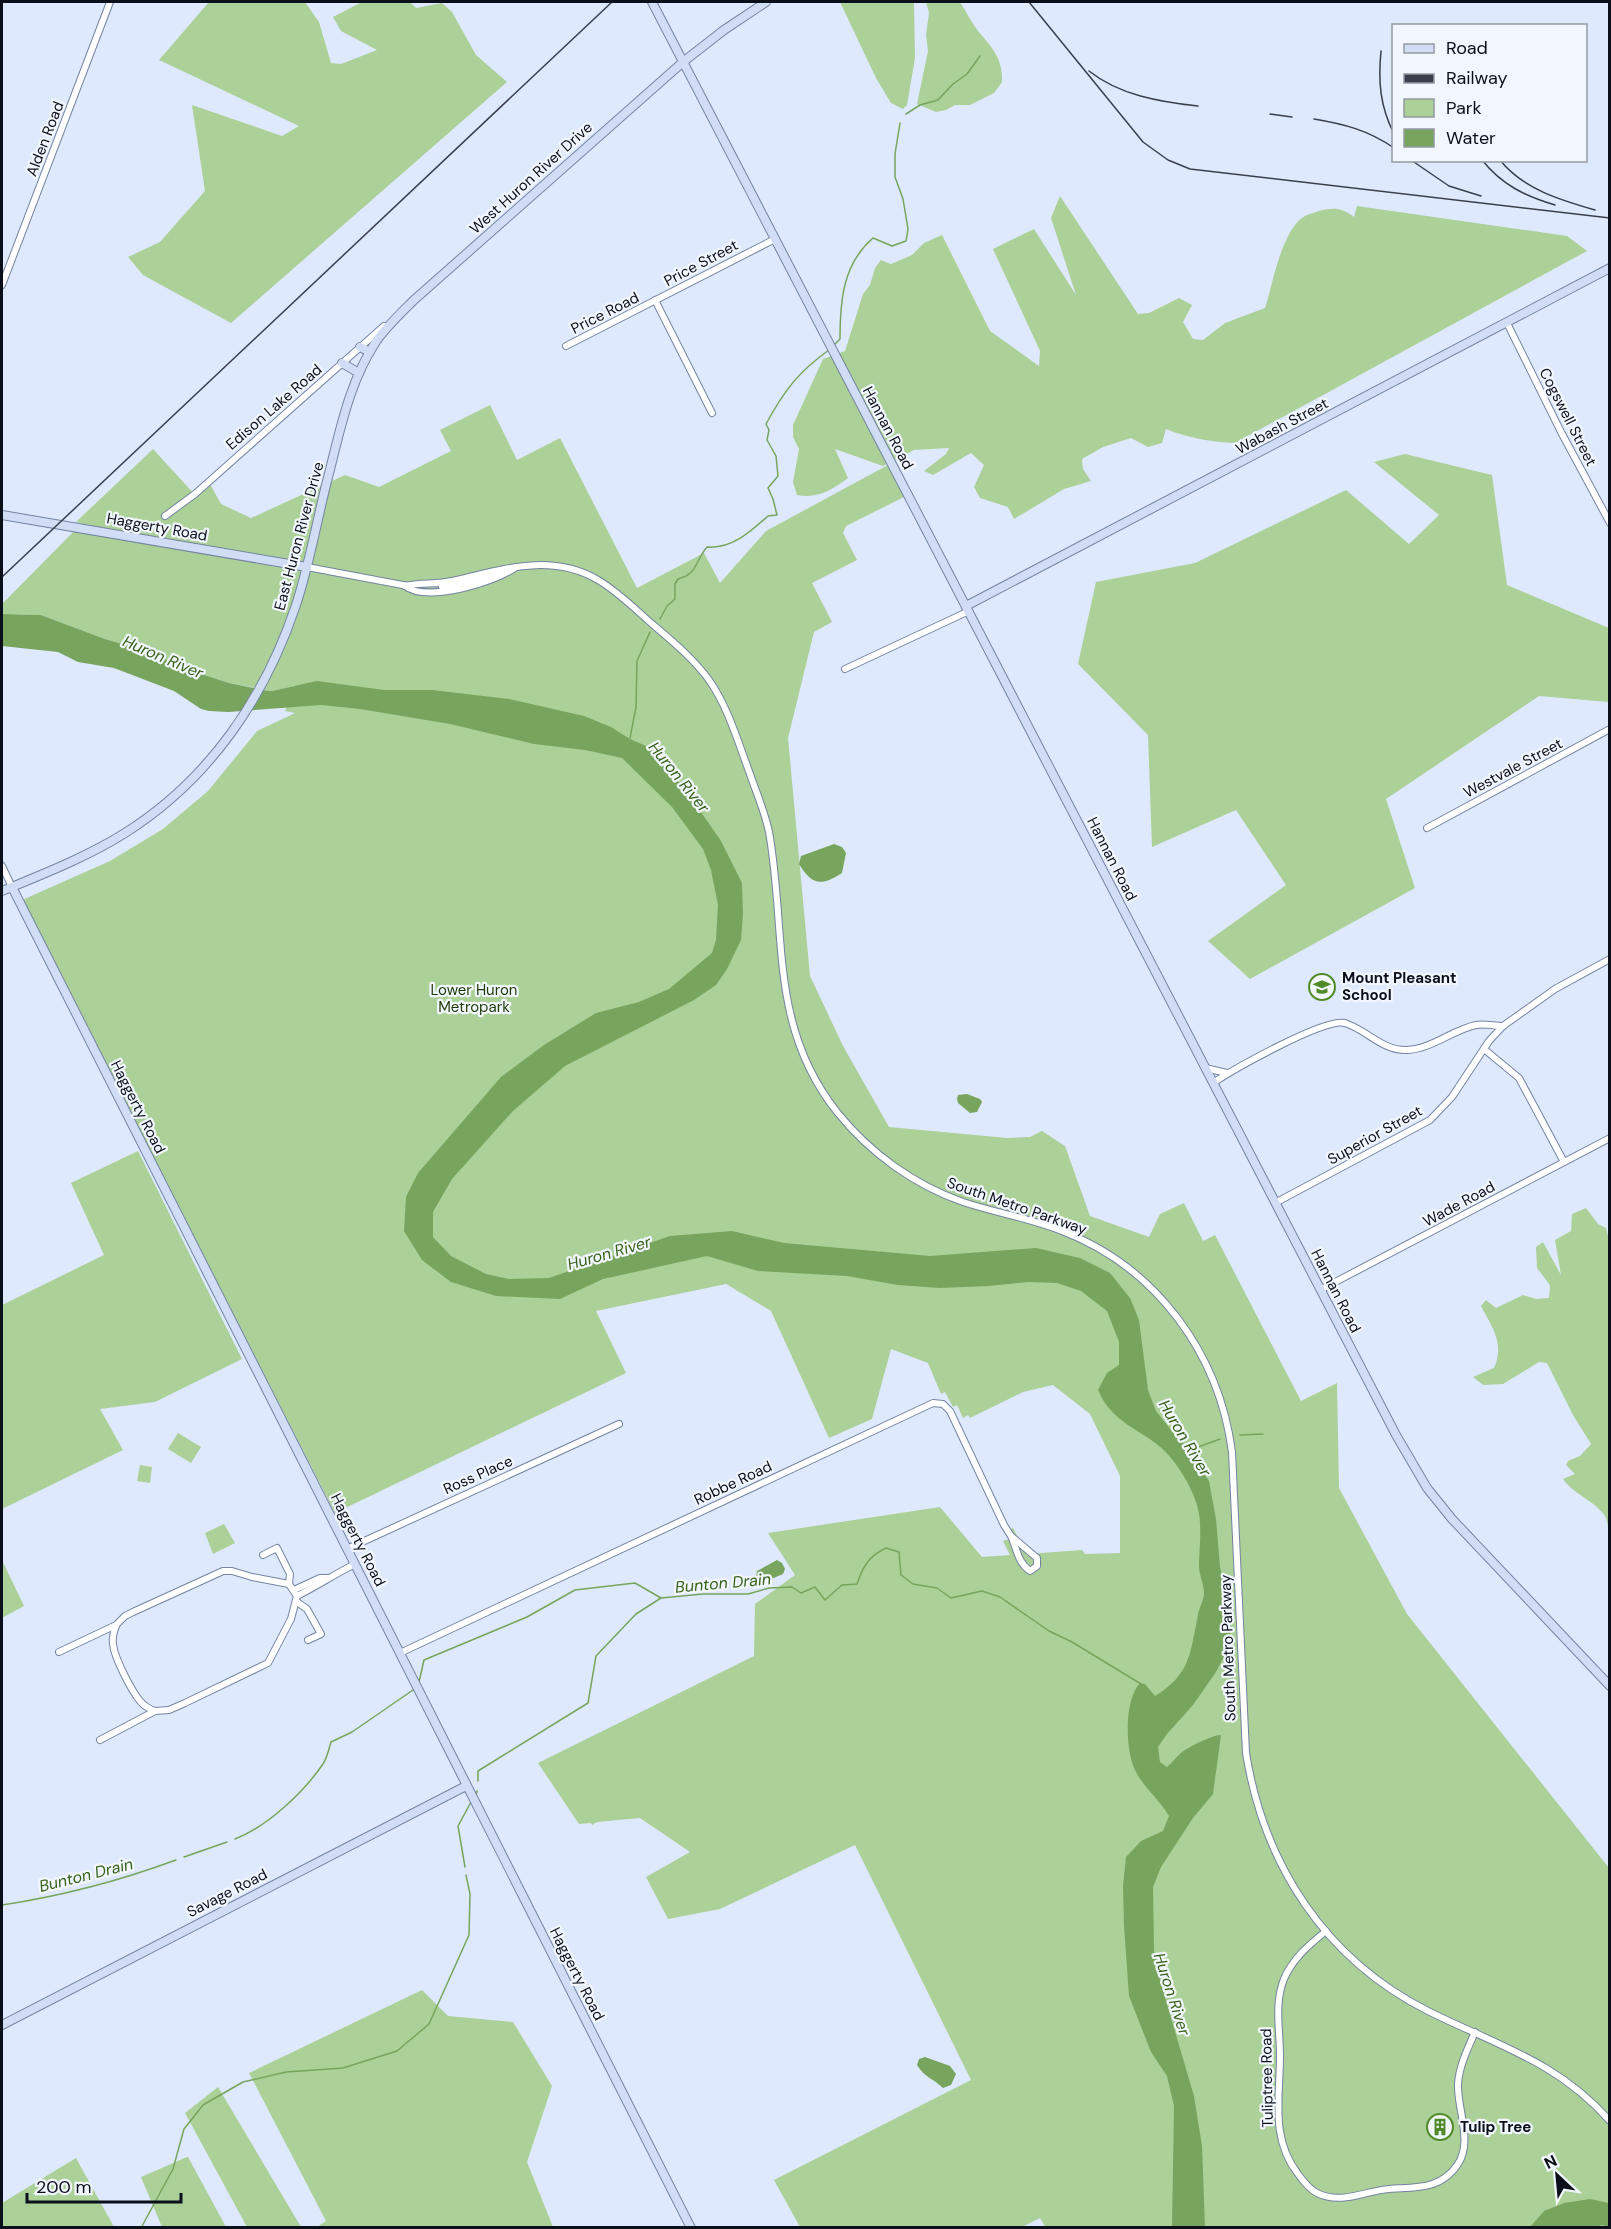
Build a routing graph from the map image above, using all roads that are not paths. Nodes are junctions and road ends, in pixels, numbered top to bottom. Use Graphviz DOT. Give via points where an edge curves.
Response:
graph roads {
  1 [pos="110,2"];
  2 [pos="652,2"];
  3 [pos="766,2"];
  4 [pos="683,62"];
  5 [pos="775,239"];
  6 [pos="1610,268"];
  7 [pos="2,285"];
  8 [pos="655,300"];
  9 [pos="398,315"];
  10 [pos="1507,322"];
  11 [pos="566,346"];
  12 [pos="360,347"];
  13 [pos="370,352"];
  14 [pos="342,363"];
  15 [pos="359,373"];
  16 [pos="712,413"];
  17 [pos="2,515"];
  18 [pos="165,516"];
  19 [pos="1610,523"];
  20 [pos="307,567"];
  21 [pos="968,609"];
  22 [pos="845,669"];
  23 [pos="1610,729"];
  24 [pos="1427,828"];
  25 [pos="2,866"];
  26 [pos="12,886"];
  27 [pos="2,891"];
  28 [pos="1610,959"];
  29 [pos="1503,1026"];
  30 [pos="1484,1048"];
  31 [pos="1205,1068"];
  32 [pos="1227,1073"];
  33 [pos="1212,1083"];
  34 [pos="1610,1138"];
  35 [pos="1564,1162"];
  36 [pos="1275,1203"];
  37 [pos="1320,1290"];
  38 [pos="619,1424"];
  39 [pos="1011,1536"];
  40 [pos="347,1549"];
  41 [pos="263,1555"];
  42 [pos="355,1564"];
  43 [pos="294,1593"];
  44 [pos="116,1625"];
  45 [pos="308,1640"];
  46 [pos="59,1652"];
  47 [pos="400,1653"];
  48 [pos="1610,1686"];
  49 [pos="155,1711"];
  50 [pos="100,1740"];
  51 [pos="466,1786"];
  52 [pos="1326,1931"];
  53 [pos="2,2025"];
  54 [pos="1475,2032"];
  55 [pos="1610,2121"];
  56 [pos="691,2228"];
  1 -- 7 [label="street, Alden Road"];
  2 -- 4 [label="street, Hannan Road"];
  3 -- 4 [label="street, West Huron River Drive"];
  4 -- 5 [label="street, Hannan Road"];
  4 -- 9 [label="street, West Huron River Drive"];
  5 -- 8 [label="street, Price Street"];
  5 -- 21 [label="street, Hannan Road"];
  6 -- 10 [label="street, Wabash Street"];
  8 -- 11 [label="street, Price Road"];
  8 -- 16 [label="street, Price Street"];
  9 -- 12 [label="street, Edison Lake Road"];
  9 -- 13 [label="street, East Huron River Drive"];
  10 -- 19 [label="street, Cogswell Street"];
  10 -- 21 [label="street, Wabash Street"];
  12 -- 13 [label="street"];
  12 -- 14 [label="street, Edison Lake Road"];
  13 -- 15 [label="street, East Huron River Drive"];
  14 -- 15 [label="street"];
  14 -- 18 [label="street, Edison Lake Road"];
  15 -- 20 [label="street, East Huron River Drive" via="342,420"];
  17 -- 20 [label="street, Haggerty Road"];
  20 -- 26 [label="street, East Huron River Drive" via="291,620 268,674 239,724 198,773 142,822 83,856"];
  20 -- 52 [label="street, South Metro Parkway" via="405,586 446,582 531,564 577,570 599,581 682,651 714,687 767,825 784,987 792,1024 802,1053 831,1103 849,1126 889,1163 931,1188 963,1202 1054,1228 1103,1251 1152,1289 1194,1341 1216,1386 1231,1444 1244,1725 1252,1786 1284,1872"];
  21 -- 22 [label="street, Wabash Street"];
  21 -- 31 [label="street, Hannan Road"];
  23 -- 24 [label="street, Westvale Street"];
  25 -- 26 [label="street, Haggerty Road"];
  26 -- 27 [label="street, East Huron River Drive"];
  26 -- 40 [label="street, Haggerty Road"];
  28 -- 29 [label="street, Superior Street" via="1553,991"];
  29 -- 30 [label="street, Superior Street"];
  29 -- 32 [label="street" via="1478,1024 1416,1049 1401,1050 1383,1045 1348,1024 1334,1022"];
  30 -- 35 [label="street" via="1519,1078"];
  30 -- 36 [label="street, Superior Street" via="1452,1097 1430,1120"];
  31 -- 32 [label="street"];
  31 -- 33 [label="street, Hannan Road"];
  32 -- 33 [label="street"];
  33 -- 36 [label="street, Hannan Road"];
  34 -- 35 [label="street, Wade Road"];
  35 -- 37 [label="street, Wade Road"];
  36 -- 37 [label="street, Hannan Road"];
  37 -- 48 [label="street, Hannan Road" via="1427,1488 1466,1535"];
  38 -- 40 [label="street, Ross Place"];
  39 -- 39 [label="street, Robbe Road" via="1019,1560 1030,1571 1037,1566 1037,1558"];
  39 -- 47 [label="street, Robbe Road" via="950,1411 943,1404 933,1403"];
  40 -- 42 [label="street, Haggerty Road"];
  41 -- 43 [label="street" via="277,1548"];
  42 -- 43 [label="street" via="317,1586"];
  42 -- 47 [label="street, Haggerty Road"];
  43 -- 44 [label="street" via="232,1570 219,1572 132,1612"];
  43 -- 45 [label="street" via="321,1634"];
  43 -- 49 [label="street" via="268,1663 169,1710"];
  44 -- 46 [label="street"];
  44 -- 49 [label="street" via="113,1647 124,1672 139,1700"];
  47 -- 51 [label="street, Haggerty Road"];
  49 -- 50 [label="street"];
  51 -- 53 [label="street, Savage Road"];
  51 -- 56 [label="street, Haggerty Road"];
  52 -- 54 [label="street, South Metro Parkway" via="1390,1988"];
  52 -- 54 [label="street, Tuliptree Road" via="1299,1955 1287,1973 1278,2008 1279,2131 1295,2170 1316,2192 1341,2198 1421,2188 1441,2182 1453,2171 1464,2143 1458,2077"];
  54 -- 55 [label="street, South Metro Parkway" via="1556,2073"];
}
